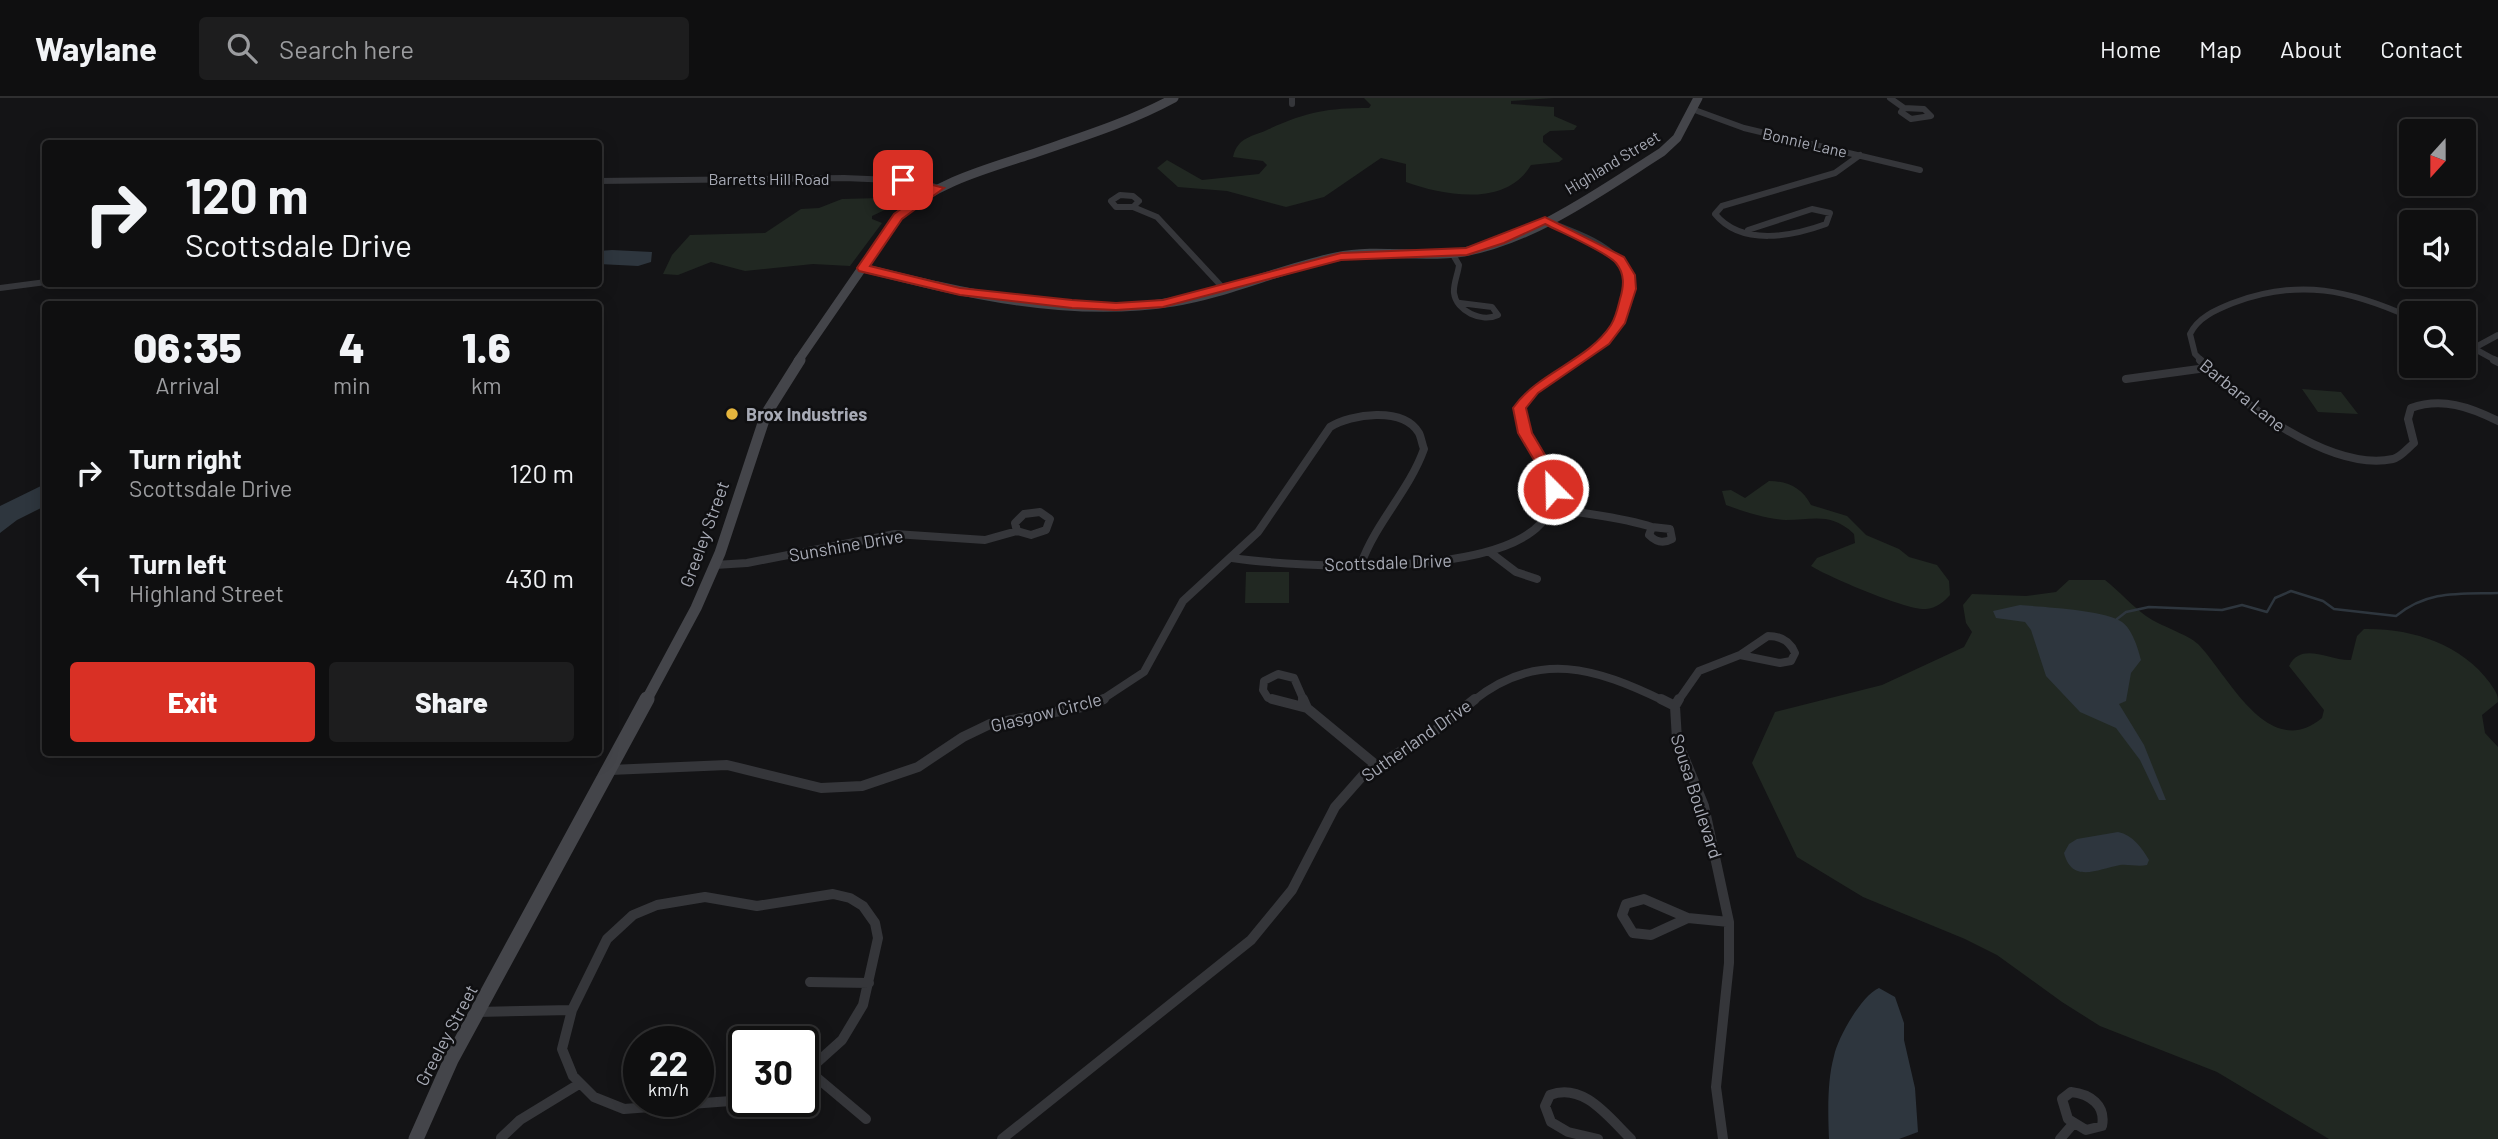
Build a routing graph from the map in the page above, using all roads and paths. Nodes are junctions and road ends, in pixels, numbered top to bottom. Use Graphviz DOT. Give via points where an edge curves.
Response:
graph roads {
  1 [pos="1174,98"];
  2 [pos="1698,98"];
  3 [pos="1890,98"];
  4 [pos="1904,108"];
  5 [pos="1692,109"];
  6 [pos="1860,155"];
  7 [pos="1920,170"];
  8 [pos="602,181"];
  9 [pos="939,188"];
  10 [pos="1133,207"];
  11 [pos="1545,220"];
  12 [pos="1748,230"];
  13 [pos="1452,253"];
  14 [pos="863,268"];
  15 [pos="42,283"];
  16 [pos="0,288"];
  17 [pos="1224,289"];
  18 [pos="1460,303"];
  19 [pos="2399,313"];
  20 [pos="2498,335"];
  21 [pos="2476,347"];
  22 [pos="2476,349"];
  23 [pos="2498,362"];
  24 [pos="2206,368"];
  25 [pos="2126,379"];
  26 [pos="2498,421"];
  27 [pos="1552,507"];
  28 [pos="1652,527"];
  29 [pos="1017,531"];
  30 [pos="1491,553"];
  31 [pos="1232,558"];
  32 [pos="1361,564"];
  33 [pos="715,565"];
  34 [pos="1537,579"];
  35 [pos="1740,655"];
  36 [pos="1675,706"];
  37 [pos="1307,708"];
  38 [pos="1376,765"];
  39 [pos="610,770"];
  40 [pos="1688,918"];
  41 [pos="1729,922"];
  42 [pos="810,982"];
  43 [pos="869,983"];
  44 [pos="572,1010"];
  45 [pos="477,1012"];
  46 [pos="819,1062"];
  47 [pos="819,1083"];
  48 [pos="579,1084"];
  49 [pos="728,1101"];
  50 [pos="866,1119"];
  51 [pos="2073,1124"];
  52 [pos="501,1138"];
  53 [pos="415,1139"];
  54 [pos="1002,1139"];
  55 [pos="1598,1139"];
  56 [pos="1631,1139"];
  57 [pos="1723,1139"];
  58 [pos="2060,1139"];
  1 -- 9 [label="street, Greeley Street"];
  2 -- 5 [label="street, Highland Street"];
  3 -- 4 [label="street"];
  5 -- 6 [label="street, Bonnie Lane" via="1744,128"];
  5 -- 11 [label="street, Highland Street" via="1677,138 1662,152"];
  6 -- 7 [label="street, Bonnie Lane"];
  6 -- 12 [label="street" via="1835,173 1716,210 1718,220"];
  8 -- 9 [label="street, Barretts Hill Road" via="844,178 923,182"];
  9 -- 14 [label="street, Greeley Street" via="898,216"];
  10 -- 17 [label="street" via="1162,221"];
  11 -- 13 [label="street, Highland Street" via="1492,244"];
  11 -- 27 [label="street" via="1613,254 1624,264 1630,282 1619,323 1604,342 1533,390 1520,408 1525,433 1553,480"];
  12 -- 12 [label="street" via="1792,236 1825,224 1831,216 1816,208"];
  13 -- 17 [label="street, Highland Street" via="1341,257"];
  13 -- 18 [label="street" via="1459,265 1454,291"];
  14 -- 17 [label="street, Highland Street" via="960,291 1101,306 1163,303"];
  14 -- 33 [label="street, Greeley Street" via="766,414"];
  15 -- 16 [label="street"];
  18 -- 18 [label="street" via="1492,307 1498,315 1483,319"];
  19 -- 24 [label="street, Barbara Lane" via="2338,293 2306,289 2265,292 2194,326 2190,344"];
  20 -- 21 [label="street"];
  22 -- 23 [label="street"];
  24 -- 25 [label="street"];
  24 -- 26 [label="street, Barbara Lane" via="2280,428 2351,457 2387,459 2410,451 2414,443 2408,415 2421,404 2454,405"];
  27 -- 28 [label="street"];
  27 -- 30 [label="street, Scottsdale Drive" via="1537,528"];
  29 -- 33 [label="street, Sunshine Drive" via="992,540 885,535 747,564"];
  30 -- 32 [label="street, Scottsdale Drive" via="1431,563"];
  30 -- 34 [label="street" via="1516,572"];
  31 -- 32 [label="street, Scottsdale Drive" via="1274,566"];
  31 -- 32 [label="street, Glasgow Circle" via="1266,522 1330,427 1359,414 1388,415 1418,431 1424,449 1371,533"];
  31 -- 39 [label="street, Glasgow Circle" via="1191,592 1175,612 1144,672 1120,691 1082,707 983,727 900,775 862,786 821,788 727,765"];
  33 -- 39 [label="street, Greeley Street"];
  35 -- 35 [label="street" via="1769,635 1787,641 1795,653 1791,661 1780,663"];
  35 -- 36 [label="street" via="1699,671"];
  36 -- 38 [label="street, Sutherland Drive" via="1619,679 1585,669 1529,670 1495,683 1436,730"];
  36 -- 41 [label="street, Sousa Boulevard" via="1677,740 1704,806"];
  37 -- 37 [label="street" via="1268,698 1264,681 1278,674 1294,678"];
  37 -- 38 [label="street"];
  38 -- 54 [label="street, Sutherland Drive" via="1335,807 1292,890 1251,940"];
  39 -- 45 [label="street, Greeley Street"];
  40 -- 40 [label="street" via="1644,899 1626,904 1622,915 1627,926 1646,936 1660,934"];
  40 -- 41 [label="street"];
  41 -- 57 [label="street, Sousa Boulevard" via="1716,1087"];
  42 -- 43 [label="street"];
  43 -- 44 [label="street" via="877,930 868,911 850,898 824,894 757,906 705,897 649,908 619,925 602,946"];
  43 -- 46 [label="street" via="850,1029"];
  44 -- 45 [label="street"];
  44 -- 48 [label="street" via="562,1049"];
  45 -- 53 [label="street, Greeley Street"];
  47 -- 50 [label="street"];
  48 -- 49 [label="street" via="603,1102 636,1110"];
  48 -- 52 [label="street" via="520,1120"];
  51 -- 58 [label="street"];
  55 -- 56 [label="street" via="1557,1129 1545,1108 1550,1095 1563,1089 1578,1093"];
}
